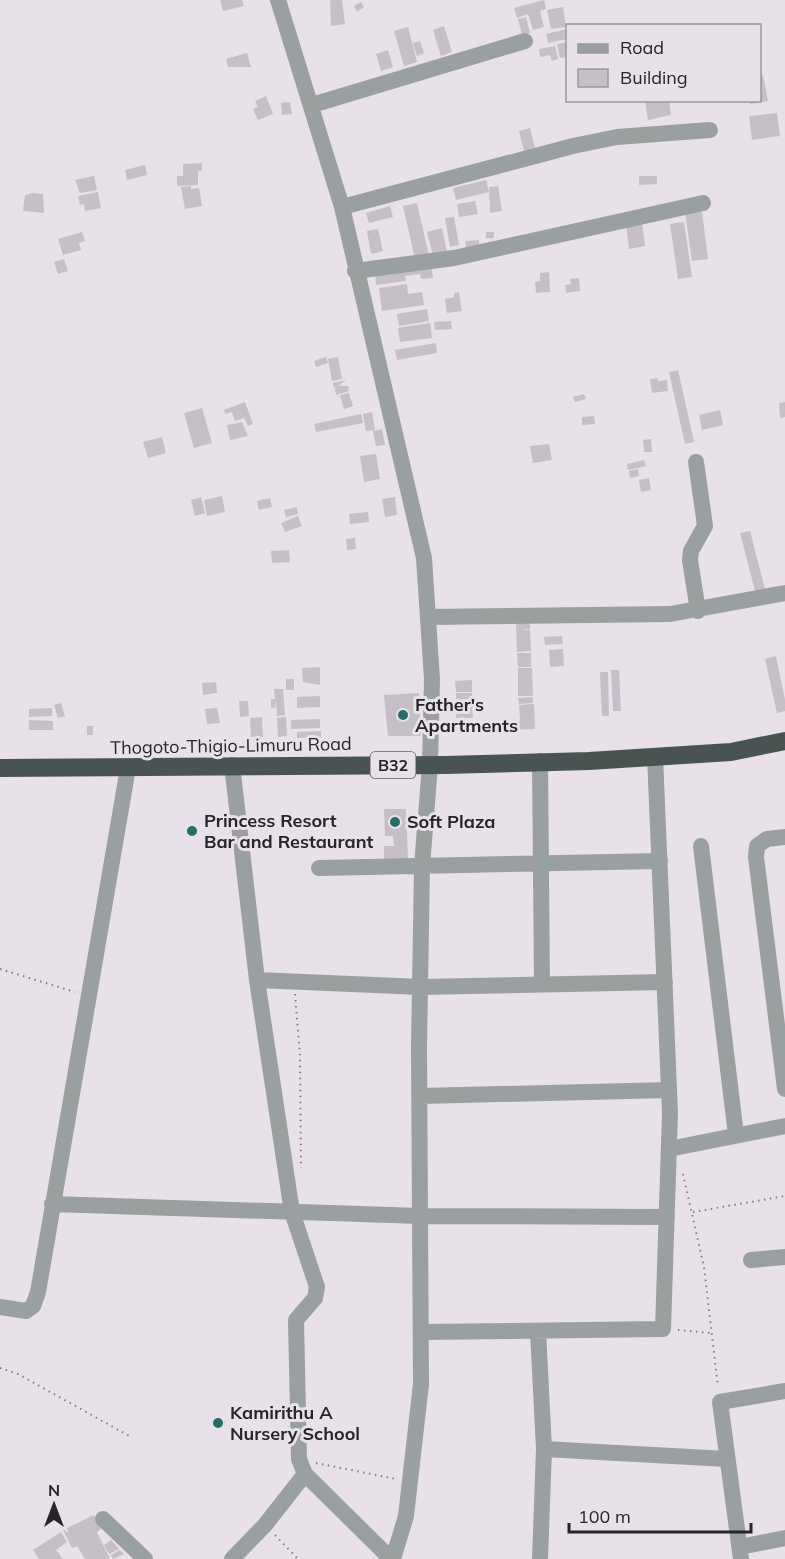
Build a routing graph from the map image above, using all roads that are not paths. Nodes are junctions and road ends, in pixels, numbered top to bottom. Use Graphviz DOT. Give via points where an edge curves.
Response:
graph roads {
  1 [pos="278,0"];
  2 [pos="525,41"];
  3 [pos="312,105"];
  4 [pos="710,130"];
  5 [pos="703,203"];
  6 [pos="342,207"];
  7 [pos="355,271"];
  8 [pos="696,462"];
  9 [pos="785,593"];
  10 [pos="698,610"];
  11 [pos="428,617"];
  12 [pos="785,741"];
  13 [pos="656,756"];
  14 [pos="540,761"];
  15 [pos="232,765"];
  16 [pos="430,765"];
  17 [pos="0,768"];
  18 [pos="128,768"];
  19 [pos="785,837"];
  20 [pos="701,846"];
  21 [pos="660,861"];
  22 [pos="539,864"];
  23 [pos="422,866"];
  24 [pos="319,868"];
  25 [pos="257,980"];
  26 [pos="665,982"];
  27 [pos="542,983"];
  28 [pos="422,987"];
  29 [pos="782,1059"];
  30 [pos="785,1089"];
  31 [pos="669,1090"];
  32 [pos="420,1096"];
  33 [pos="785,1126"];
  34 [pos="736,1135"];
  35 [pos="673,1148"];
  36 [pos="52,1204"];
  37 [pos="292,1212"];
  38 [pos="421,1216"];
  39 [pos="667,1217"];
  40 [pos="785,1257"];
  41 [pos="751,1260"];
  42 [pos="0,1307"];
  43 [pos="538,1331"];
  44 [pos="421,1332"];
  45 [pos="785,1391"];
  46 [pos="544,1449"];
  47 [pos="727,1459"];
  48 [pos="302,1466"];
  49 [pos="103,1519"];
  50 [pos="785,1538"];
  51 [pos="741,1553"];
  52 [pos="142,1558"];
  53 [pos="232,1559"];
  54 [pos="392,1559"];
  55 [pos="540,1559"];
  1 -- 3 [label="street"];
  2 -- 3 [label="street"];
  3 -- 6 [label="street"];
  4 -- 6 [label="street" via="573,146"];
  5 -- 7 [label="street" via="454,258"];
  6 -- 7 [label="street"];
  7 -- 11 [label="street" via="419,528"];
  8 -- 10 [label="street" via="705,518 690,560"];
  9 -- 10 [label="street"];
  10 -- 11 [label="street" via="626,617"];
  11 -- 16 [label="street" via="432,679"];
  12 -- 13 [label="highway, Thogoto-Thigio-Limuru Road / B32" via="731,752"];
  13 -- 14 [label="highway, Thogoto-Thigio-Limuru Road / B32"];
  13 -- 21 [label="street"];
  14 -- 16 [label="highway, Thogoto-Thigio-Limuru Road / B32"];
  14 -- 22 [label="street"];
  15 -- 16 [label="highway, Thogoto-Thigio-Limuru Road / B32"];
  15 -- 18 [label="highway, Thogoto-Thigio-Limuru Road / B32"];
  15 -- 25 [label="street"];
  16 -- 23 [label="street"];
  17 -- 18 [label="highway, Thogoto-Thigio-Limuru Road / B32"];
  18 -- 36 [label="street"];
  19 -- 29 [label="street" via="760,843 756,857"];
  20 -- 34 [label="street"];
  21 -- 22 [label="street"];
  21 -- 26 [label="street"];
  22 -- 23 [label="street"];
  22 -- 27 [label="street"];
  23 -- 24 [label="street"];
  23 -- 28 [label="street"];
  25 -- 28 [label="street"];
  25 -- 37 [label="street"];
  26 -- 27 [label="street"];
  26 -- 31 [label="street"];
  27 -- 28 [label="street"];
  28 -- 32 [label="street"];
  29 -- 30 [label="street"];
  31 -- 32 [label="street"];
  31 -- 35 [label="street"];
  32 -- 38 [label="street"];
  33 -- 34 [label="street"];
  34 -- 35 [label="street"];
  35 -- 39 [label="street"];
  36 -- 37 [label="street"];
  36 -- 42 [label="street" via="33,1306 22,1312"];
  37 -- 38 [label="street"];
  37 -- 48 [label="street" via="317,1287 315,1298 296,1320"];
  38 -- 39 [label="street"];
  38 -- 44 [label="street"];
  39 -- 43 [label="street" via="663,1329"];
  40 -- 41 [label="street"];
  43 -- 44 [label="street"];
  43 -- 46 [label="street"];
  44 -- 54 [label="street" via="421,1384 411,1482 406,1516"];
  45 -- 47 [label="street" via="720,1402"];
  46 -- 47 [label="street"];
  46 -- 55 [label="street"];
  47 -- 51 [label="street"];
  48 -- 53 [label="street" via="265,1525"];
  48 -- 54 [label="street"];
  49 -- 52 [label="street"];
  50 -- 51 [label="street"];
}
